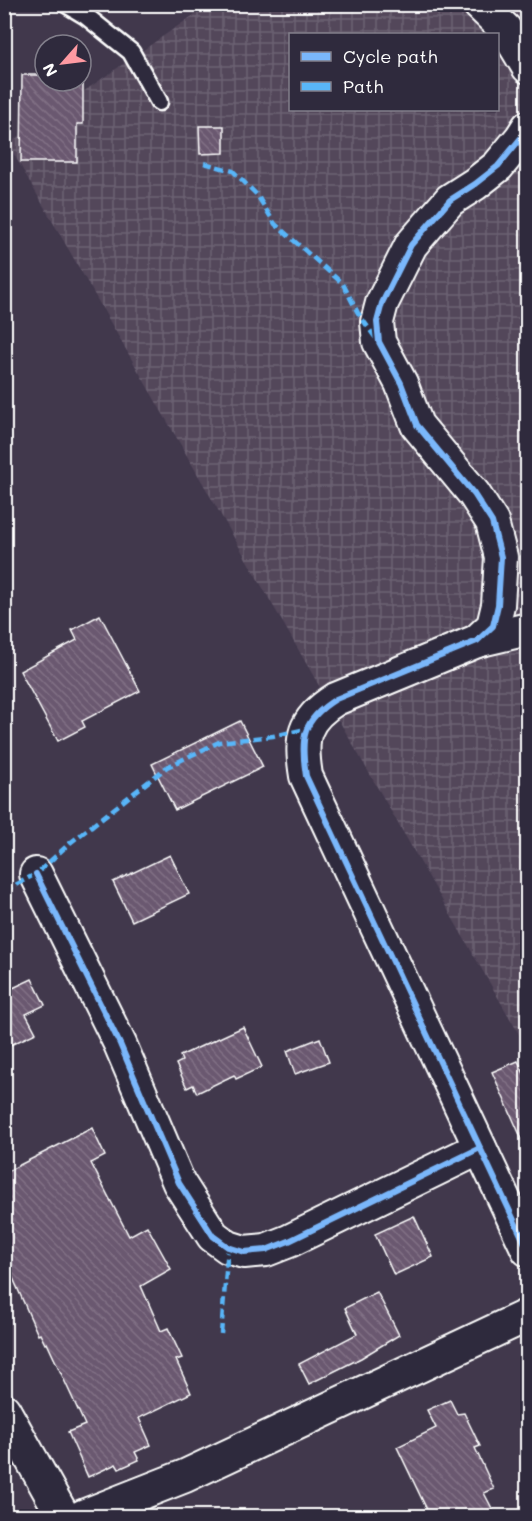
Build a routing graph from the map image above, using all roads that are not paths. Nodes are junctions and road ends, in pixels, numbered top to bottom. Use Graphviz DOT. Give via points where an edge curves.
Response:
graph roads {
  1 [pos="66,4"];
  2 [pos="479,4"];
  3 [pos="528,67"];
  4 [pos="159,102"];
  5 [pos="528,127"];
  6 [pos="528,629"];
  7 [pos="477,641"];
  8 [pos="36,874"];
  9 [pos="480,1148"];
  10 [pos="528,1250"];
  11 [pos="528,1315"];
  12 [pos="4,1410"];
  13 [pos="63,1516"];
  14 [pos="83,1516"];
  1 -- 4 [label="lane" via="130,52"];
  2 -- 3 [label="street" via="505,29"];
  5 -- 7 [label="street" via="498,166 450,200 411,245 382,303 377,322 379,342 417,425 492,522 501,557 498,605 493,626"];
  6 -- 7 [label="street"];
  7 -- 9 [label="street" via="326,705 317,711 306,729 302,753 306,776"];
  8 -- 9 [label="street" via="120,1044 179,1183 213,1236 228,1247 244,1252 266,1250 289,1241"];
  9 -- 10 [label="street"];
  11 -- 14 [label="street" via="185,1476"];
  12 -- 13 [label="street"];
}
